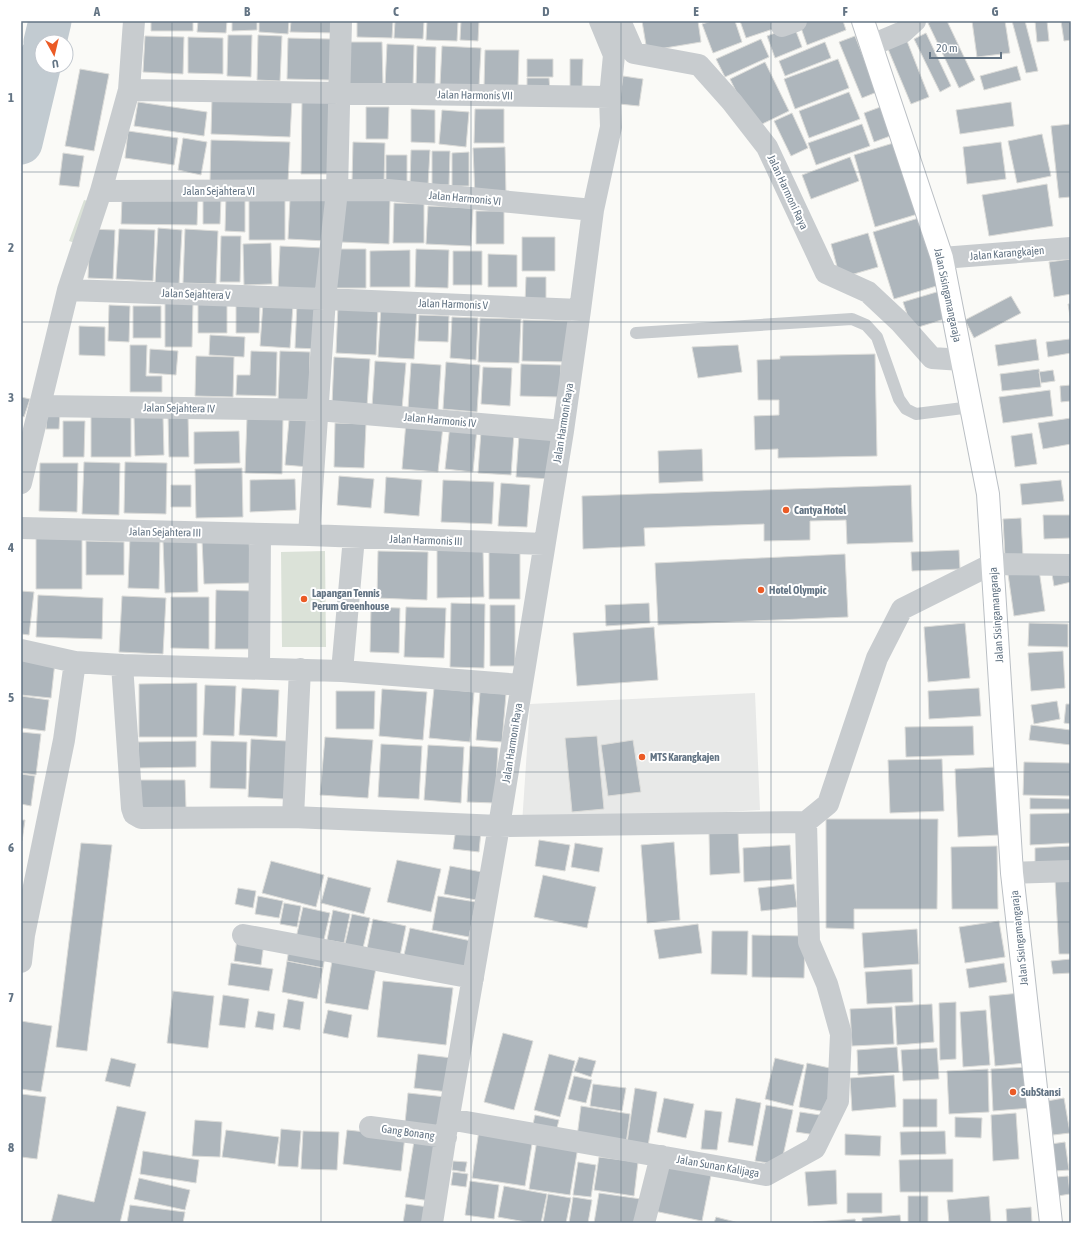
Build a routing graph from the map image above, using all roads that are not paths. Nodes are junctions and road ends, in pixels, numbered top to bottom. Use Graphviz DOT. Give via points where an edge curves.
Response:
graph roads {
  1 [pos="134,21"];
  2 [pos="341,21"];
  3 [pos="600,21"];
  4 [pos="620,21"];
  5 [pos="863,21"];
  6 [pos="916,21"];
  7 [pos="872,45"];
  8 [pos="129,90"];
  9 [pos="340,94"];
  10 [pos="610,97"];
  11 [pos="101,191"];
  12 [pos="337,191"];
  13 [pos="593,210"];
  14 [pos="1071,248"];
  15 [pos="942,258"];
  16 [pos="68,290"];
  17 [pos="325,298"];
  18 [pos="580,310"];
  19 [pos="636,333"];
  20 [pos="962,360"];
  21 [pos="40,406"];
  22 [pos="971,407"];
  23 [pos="318,410"];
  24 [pos="562,431"];
  25 [pos="21,483"];
  26 [pos="21,528"];
  27 [pos="260,534"];
  28 [pos="309,535"];
  29 [pos="354,538"];
  30 [pos="544,544"];
  31 [pos="992,564"];
  32 [pos="1071,565"];
  33 [pos="21,650"];
  34 [pos="75,662"];
  35 [pos="122,664"];
  36 [pos="259,668"];
  37 [pos="300,669"];
  38 [pos="342,671"];
  39 [pos="521,685"];
  40 [pos="293,817"];
  41 [pos="806,822"];
  42 [pos="499,826"];
  43 [pos="1071,871"];
  44 [pos="1012,873"];
  45 [pos="243,935"];
  46 [pos="21,962"];
  47 [pos="474,978"];
  48 [pos="370,1127"];
  49 [pos="447,1128"];
  50 [pos="661,1156"];
  51 [pos="432,1223"];
  52 [pos="644,1223"];
  53 [pos="1051,1223"];
  1 -- 8 [label="street"];
  2 -- 9 [label="street"];
  3 -- 10 [label="street, Jalan Harmoni Raya" via="614,55"];
  4 -- 20 [label="street, Jalan Harmoni Raya" via="634,54 699,65 732,102 767,147 826,273 868,292 900,322 932,358"];
  5 -- 7 [label="main road, Jalan Sisingamangaraja"];
  6 -- 7 [label="street" via="903,32"];
  7 -- 15 [label="main road, Jalan Sisingamangaraja"];
  8 -- 9 [label="street, Jalan Harmonis VII"];
  8 -- 11 [label="street"];
  9 -- 10 [label="street, Jalan Harmonis VII"];
  9 -- 12 [label="street"];
  10 -- 13 [label="street, Jalan Harmoni Raya" via="611,127"];
  11 -- 12 [label="street, Jalan Sejahtera VI"];
  11 -- 16 [label="street"];
  12 -- 13 [label="street, Jalan Harmonis VI" via="388,190"];
  12 -- 17 [label="street"];
  13 -- 18 [label="street, Jalan Harmoni Raya"];
  14 -- 15 [label="street, Jalan Karangkajen"];
  15 -- 20 [label="main road, Jalan Sisingamangaraja"];
  16 -- 17 [label="street, Jalan Sejahtera V"];
  16 -- 21 [label="street"];
  17 -- 18 [label="street, Jalan Harmonis V"];
  17 -- 23 [label="street"];
  18 -- 24 [label="street, Jalan Harmoni Raya"];
  19 -- 22 [label="lane" via="852,319 866,325 877,337 898,399 906,409 916,414"];
  20 -- 22 [label="main road, Jalan Sisingamangaraja"];
  21 -- 23 [label="street, Jalan Sejahtera IV"];
  21 -- 25 [label="street"];
  22 -- 31 [label="main road, Jalan Sisingamangaraja" via="988,494"];
  23 -- 24 [label="street, Jalan Harmonis IV"];
  23 -- 28 [label="street"];
  24 -- 30 [label="street, Jalan Harmoni Raya"];
  26 -- 27 [label="street, Jalan Sejahtera III"];
  27 -- 28 [label="street, Jalan Sejahtera III"];
  27 -- 36 [label="street"];
  28 -- 29 [label="street, Jalan Harmonis III"];
  29 -- 30 [label="street, Jalan Harmonis III"];
  29 -- 38 [label="street"];
  30 -- 39 [label="street, Jalan Harmoni Raya"];
  31 -- 32 [label="street"];
  31 -- 41 [label="street" via="902,609 877,658 828,804"];
  31 -- 44 [label="main road, Jalan Sisingamangaraja"];
  33 -- 34 [label="street"];
  34 -- 35 [label="street"];
  34 -- 46 [label="street" via="64,740 24,935"];
  35 -- 36 [label="street"];
  35 -- 40 [label="street" via="134,814 141,818"];
  36 -- 37 [label="street"];
  37 -- 38 [label="street"];
  37 -- 40 [label="street"];
  38 -- 39 [label="street"];
  39 -- 42 [label="street, Jalan Harmoni Raya"];
  40 -- 42 [label="street"];
  41 -- 42 [label="street"];
  41 -- 50 [label="street, Jalan Sunan Kalijaga" via="809,942 828,984 841,1034 838,1101 815,1148 766,1175"];
  42 -- 47 [label="street, Jalan Harmoni Raya"];
  43 -- 44 [label="street"];
  44 -- 53 [label="main road, Jalan Sisingamangaraja"];
  45 -- 47 [label="street"];
  47 -- 49 [label="street, Jalan Harmoni Raya"];
  48 -- 49 [label="street, Gang Bonang"];
  49 -- 50 [label="street, Jalan Sunan Kalijaga"];
  49 -- 51 [label="street, Jalan Harmoni Raya"];
  50 -- 52 [label="street"];
}
